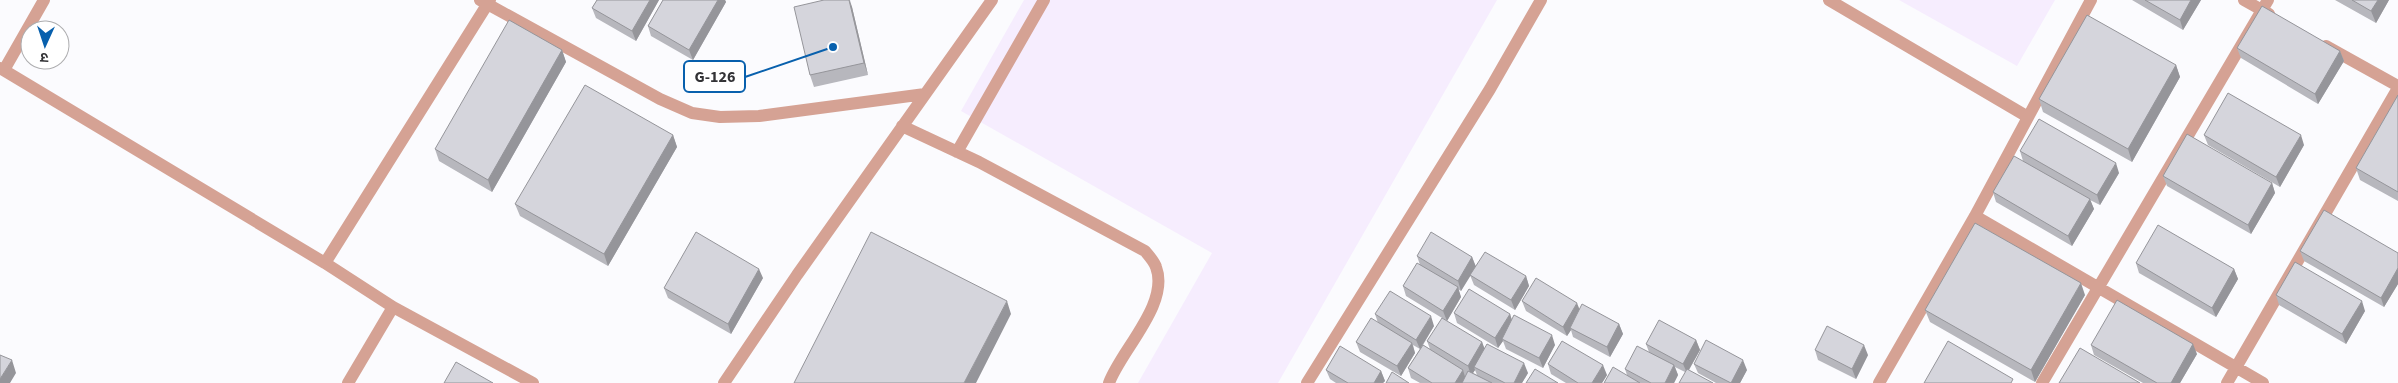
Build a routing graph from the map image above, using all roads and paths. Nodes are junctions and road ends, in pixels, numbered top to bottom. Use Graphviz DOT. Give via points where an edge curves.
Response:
graph roads {
  1 [pos="44,0"];
  2 [pos="992,0"];
  3 [pos="1044,0"];
  4 [pos="1541,0"];
  5 [pos="1830,0"];
  6 [pos="2091,0"];
  7 [pos="2244,0"];
  8 [pos="486,1"];
  9 [pos="2265,5"];
  10 [pos="2279,19"];
  11 [pos="2313,38"];
  12 [pos="2,69"];
  13 [pos="2398,87"];
  14 [pos="925,94"];
  15 [pos="2028,117"];
  16 [pos="902,126"];
  17 [pos="957,152"];
  18 [pos="1975,216"];
  19 [pos="325,263"];
  20 [pos="2100,288"];
  21 [pos="393,307"];
  22 [pos="2236,366"];
  23 [pos="348,383"];
  24 [pos="533,383"];
  25 [pos="724,383"];
  26 [pos="1109,383"];
  27 [pos="1307,383"];
  28 [pos="1880,383"];
  29 [pos="2042,383"];
  30 [pos="2227,383"];
  31 [pos="2263,383"];
  1 -- 12 [label="street"];
  2 -- 14 [label="street"];
  3 -- 17 [label="street"];
  4 -- 27 [label="street" via="1490,89"];
  5 -- 15 [label="street"];
  6 -- 15 [label="street"];
  7 -- 9 [label="street"];
  8 -- 14 [label="street" via="660,99 692,113 720,117 759,116"];
  8 -- 19 [label="street"];
  9 -- 10 [label="street"];
  9 -- 20 [label="street"];
  11 -- 13 [label="street"];
  12 -- 19 [label="street"];
  13 -- 22 [label="street"];
  14 -- 16 [label="street"];
  15 -- 18 [label="street"];
  16 -- 17 [label="street"];
  16 -- 25 [label="street"];
  17 -- 26 [label="street" via="1145,251 1156,267 1156,296 1150,312"];
  18 -- 20 [label="street"];
  18 -- 28 [label="street"];
  19 -- 21 [label="street"];
  20 -- 22 [label="street"];
  20 -- 29 [label="street"];
  21 -- 23 [label="street"];
  21 -- 24 [label="street"];
  22 -- 30 [label="street"];
  22 -- 31 [label="street"];
}
